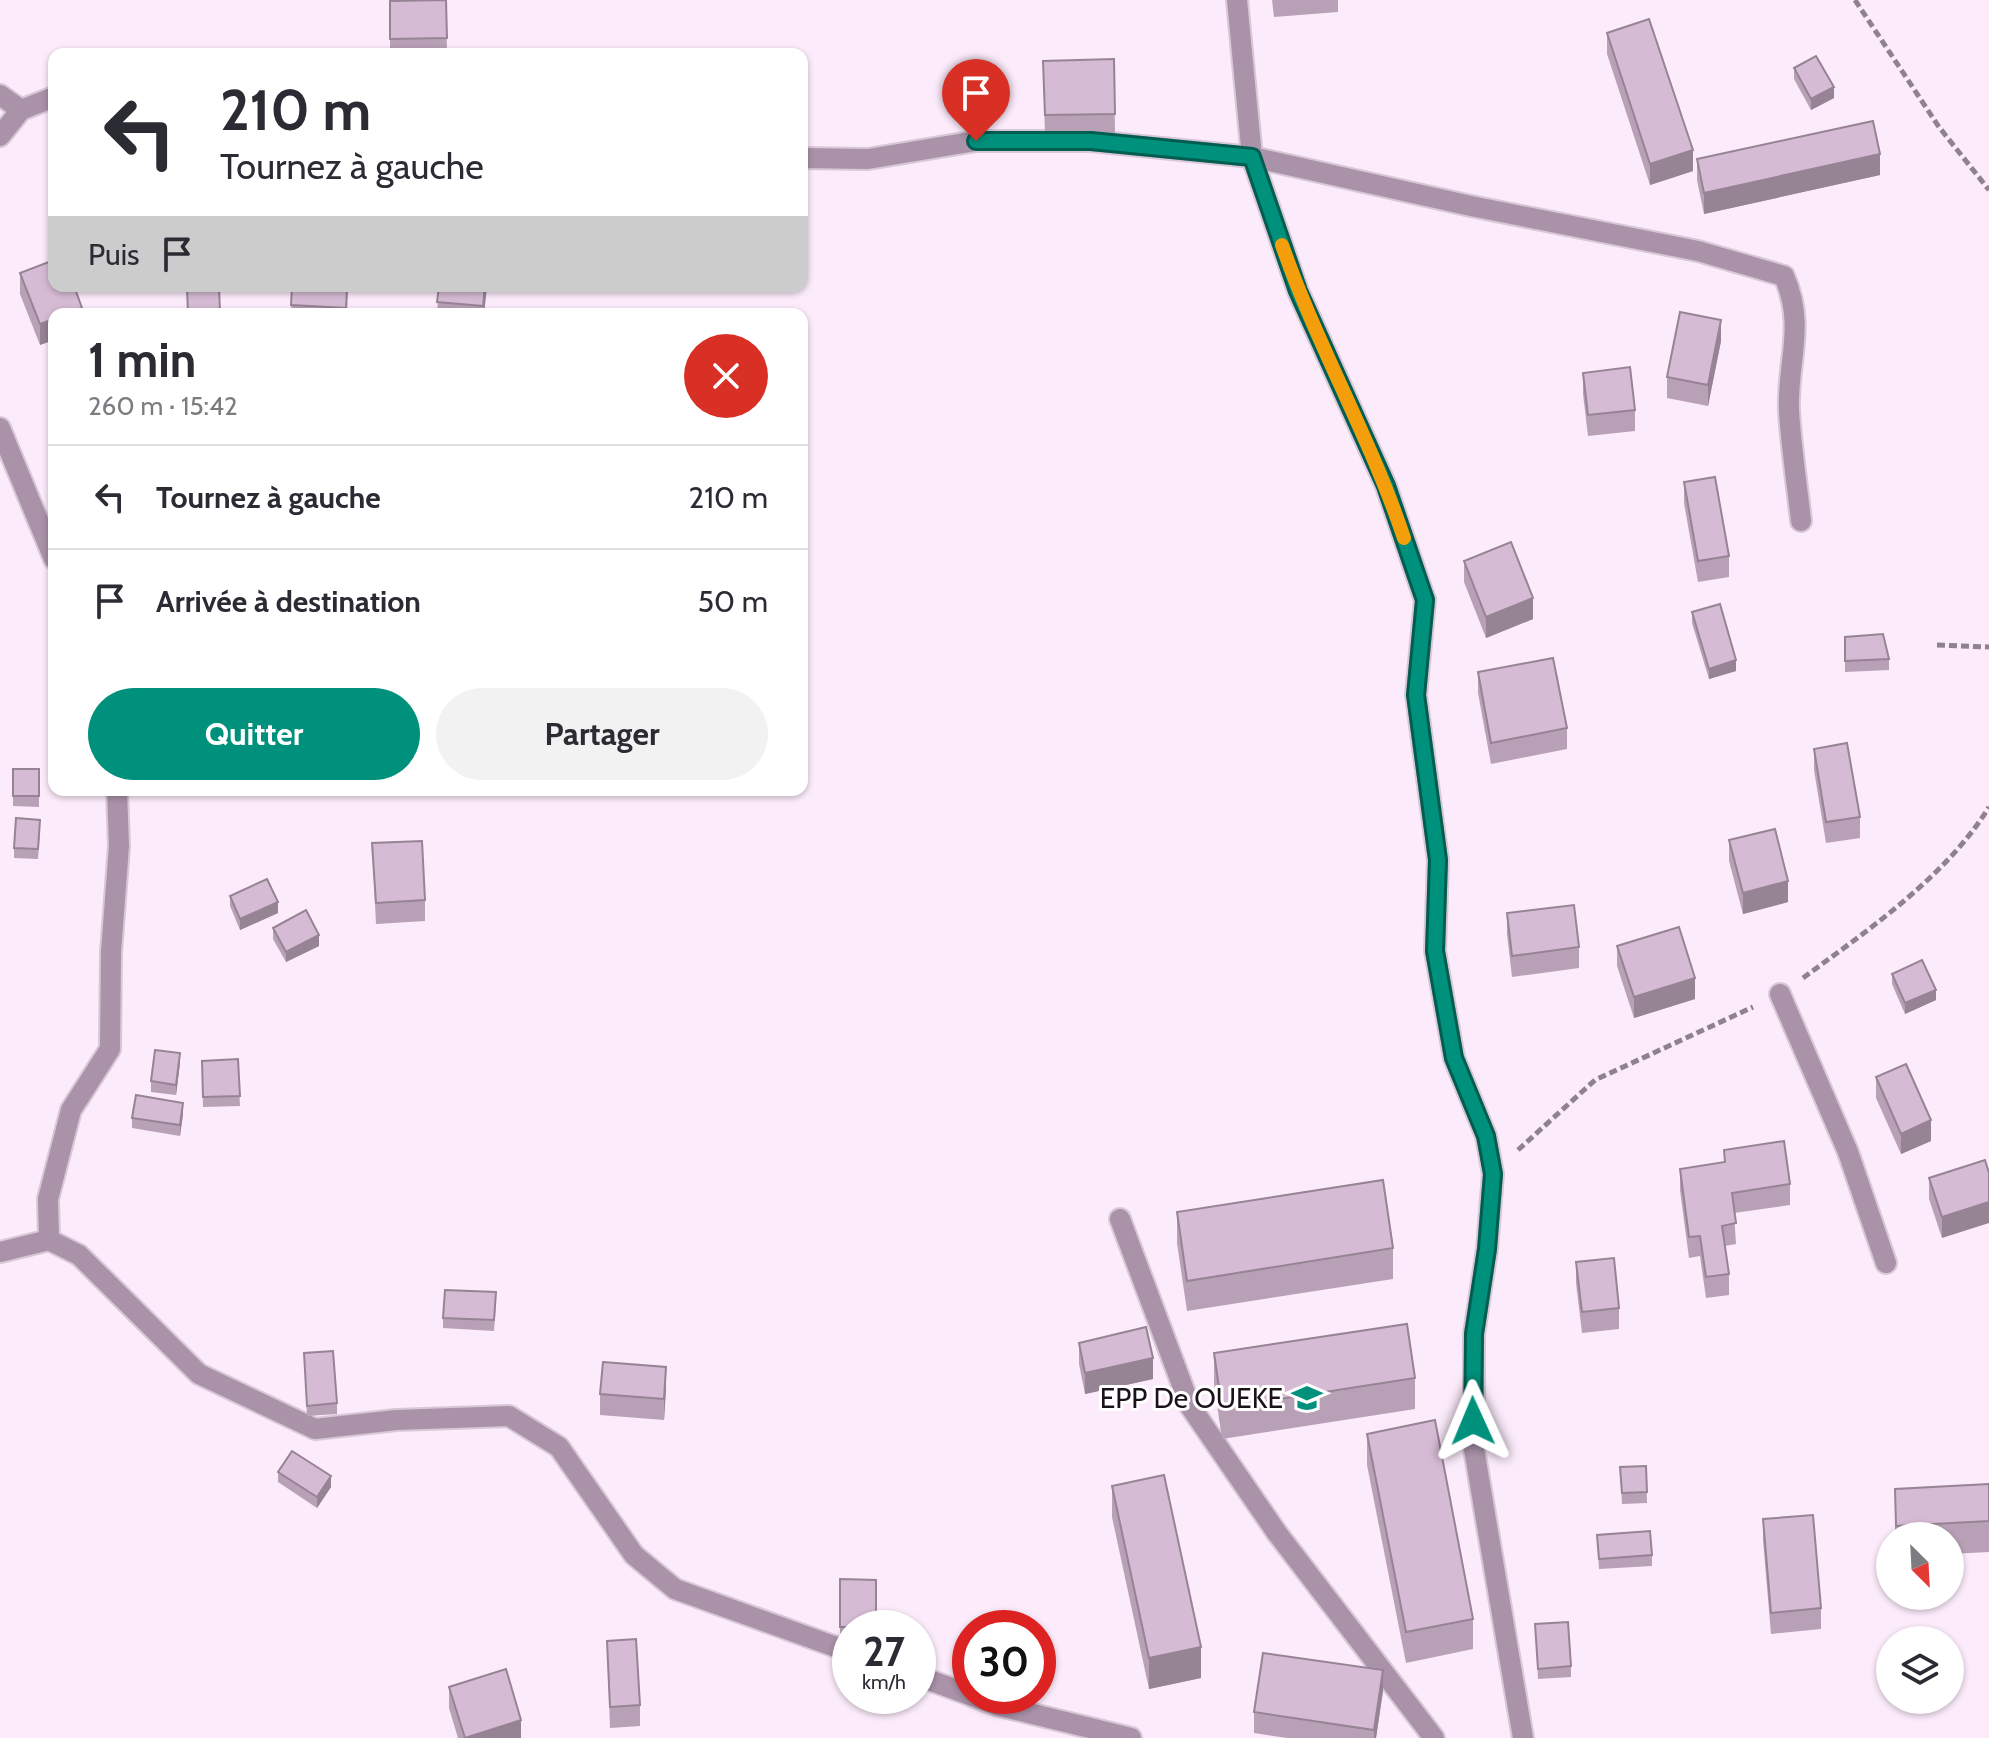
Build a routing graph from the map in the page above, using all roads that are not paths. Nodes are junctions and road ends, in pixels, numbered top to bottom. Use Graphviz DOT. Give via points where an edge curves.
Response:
graph roads {
  1 [pos="1237,0"];
  2 [pos="0,95"];
  3 [pos="48,99"];
  4 [pos="21,110"];
  5 [pos="0,136"];
  6 [pos="1252,157"];
  7 [pos="808,158"];
  8 [pos="0,428"];
  9 [pos="1801,521"];
  10 [pos="48,544"];
  11 [pos="117,796"];
  12 [pos="1780,994"];
  13 [pos="1120,1219"];
  14 [pos="49,1240"];
  15 [pos="0,1252"];
  16 [pos="1886,1263"];
  17 [pos="832,1646"];
  18 [pos="1033,1714"];
  19 [pos="1131,1738"];
  20 [pos="1434,1738"];
  21 [pos="1523,1738"];
  1 -- 6 [label="street"];
  2 -- 4 [label="street"];
  3 -- 4 [label="street"];
  4 -- 5 [label="street"];
  6 -- 7 [label="street" via="1091,141 976,141 868,159"];
  6 -- 9 [label="street" via="1698,251 1784,276 1796,324 1789,408"];
  6 -- 21 [label="street" via="1298,291 1386,486 1425,600 1416,695 1438,860 1435,951 1454,1058 1486,1136 1493,1174 1474,1334 1474,1449"];
  8 -- 10 [label="street"];
  11 -- 14 [label="street" via="110,1049 71,1110 48,1199"];
  12 -- 16 [label="street" via="1848,1152"];
  13 -- 20 [label="street" via="1190,1406 1277,1533"];
  14 -- 15 [label="street"];
  14 -- 17 [label="street" via="79,1255 199,1374 315,1429 509,1416 559,1447 634,1555 675,1589"];
  18 -- 19 [label="street"];
}
